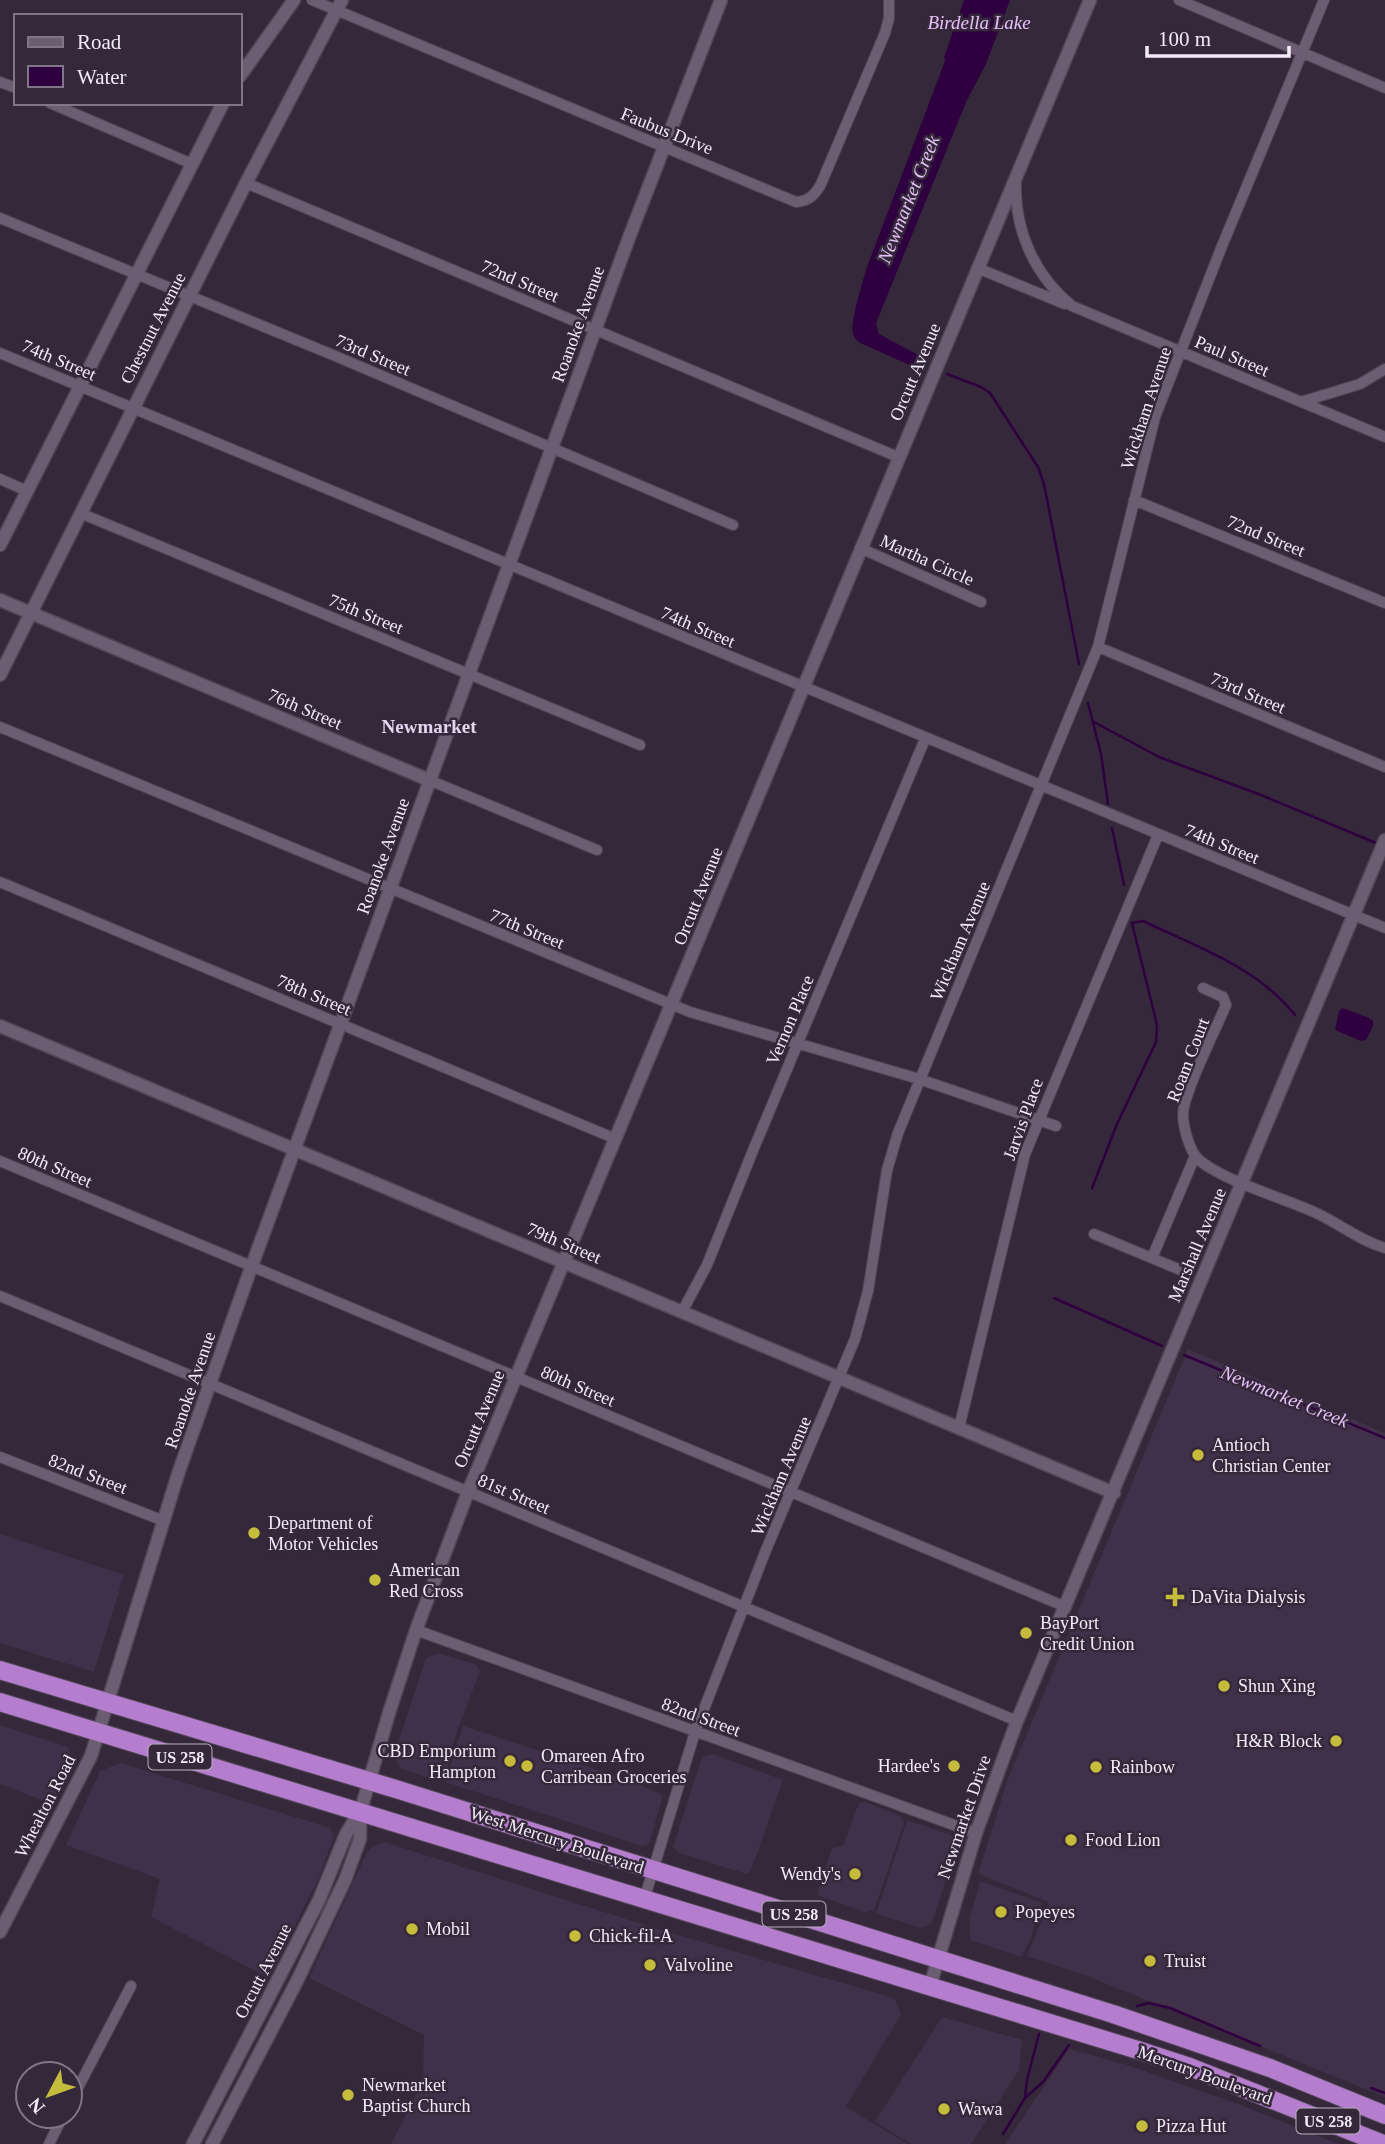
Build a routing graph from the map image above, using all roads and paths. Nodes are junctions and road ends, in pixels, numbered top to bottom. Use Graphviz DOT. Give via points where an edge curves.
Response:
graph roads {
  1 [pos="294,0"];
  2 [pos="312,0"];
  3 [pos="721,0"];
  4 [pos="890,0"];
  5 [pos="1090,0"];
  6 [pos="1179,0"];
  7 [pos="1324,0"];
  8 [pos="339,5"];
  9 [pos="1302,53"];
  10 [pos="242,73"];
  11 [pos="1385,88"];
  12 [pos="55,105"];
  13 [pos="222,105"];
  14 [pos="664,146"];
  15 [pos="192,164"];
  16 [pos="1017,174"];
  17 [pos="246,183"];
  18 [pos="0,218"];
  19 [pos="977,268"];
  20 [pos="136,274"];
  21 [pos="189,296"];
  22 [pos="1072,306"];
  23 [pos="595,330"];
  24 [pos="1180,352"];
  25 [pos="0,353"];
  26 [pos="1385,369"];
  27 [pos="79,386"];
  28 [pos="1301,402"];
  29 [pos="133,408"];
  30 [pos="1385,437"];
  31 [pos="552,448"];
  32 [pos="898,457"];
  33 [pos="0,479"];
  34 [pos="27,491"];
  35 [pos="1134,500"];
  36 [pos="80,513"];
  37 [pos="733,525"];
  38 [pos="0,545"];
  39 [pos="860,548"];
  40 [pos="509,564"];
  41 [pos="0,600"];
  42 [pos="981,602"];
  43 [pos="1385,603"];
  44 [pos="31,613"];
  45 [pos="1098,647"];
  46 [pos="468,674"];
  47 [pos="0,675"];
  48 [pos="802,688"];
  49 [pos="0,727"];
  50 [pos="925,738"];
  51 [pos="640,746"];
  52 [pos="1385,767"];
  53 [pos="429,780"];
  54 [pos="1041,787"];
  55 [pos="1158,835"];
  56 [pos="1385,840"];
  57 [pos="597,850"];
  58 [pos="0,882"];
  59 [pos="389,890"];
  60 [pos="1354,915"];
  61 [pos="1385,928"];
  62 [pos="1203,988"];
  63 [pos="671,1005"];
  64 [pos="341,1023"];
  65 [pos="0,1026"];
  66 [pos="798,1042"];
  67 [pos="919,1079"];
  68 [pos="1038,1120"];
  69 [pos="1056,1126"];
  70 [pos="616,1139"];
  71 [pos="295,1149"];
  72 [pos="1195,1156"];
  73 [pos="0,1161"];
  74 [pos="1242,1182"];
  75 [pos="1094,1234"];
  76 [pos="1385,1248"];
  77 [pos="1152,1258"];
  78 [pos="564,1262"];
  79 [pos="251,1268"];
  80 [pos="1183,1271"];
  81 [pos="0,1296"];
  82 [pos="682,1312"];
  83 [pos="516,1377"];
  84 [pos="840,1378"];
  85 [pos="211,1384"];
  86 [pos="959,1428"];
  87 [pos="0,1457"];
  88 [pos="468,1492"];
  89 [pos="791,1492"];
  90 [pos="1114,1493"];
  91 [pos="164,1521"];
  92 [pos="1066,1606"];
  93 [pos="743,1607"];
  94 [pos="416,1630"];
  95 [pos="1042,1664"];
  96 [pos="0,1670"];
  97 [pos="0,1702"];
  98 [pos="108,1703"];
  99 [pos="1017,1721"];
  100 [pos="99,1732"];
  101 [pos="695,1732"];
  102 [pos="368,1781"];
  103 [pos="360,1813"];
  104 [pos="976,1833"];
  105 [pos="652,1870"];
  106 [pos="644,1900"];
  107 [pos="0,1932"];
  108 [pos="937,1958"];
  109 [pos="284,1968"];
  110 [pos="131,1986"];
  111 [pos="930,1986"];
  112 [pos="1114,2014"];
  113 [pos="278,2017"];
  114 [pos="1105,2039"];
  115 [pos="84,2076"];
  116 [pos="1385,2115"];
  117 [pos="1380,2141"];
  118 [pos="193,2144"];
  119 [pos="212,2144"];
  1 -- 10 [label="street"];
  2 -- 8 [label="street, Faubus Drive"];
  3 -- 14 [label="street, Roanoke Avenue"];
  4 -- 14 [label="street, Faubus Drive" via="886,33 821,184 805,201 796,202"];
  5 -- 16 [label="street, Orcutt Avenue"];
  6 -- 9 [label="street"];
  7 -- 9 [label="street, Wickham Avenue"];
  8 -- 14 [label="street, Faubus Drive"];
  8 -- 17 [label="street, Chestnut Avenue"];
  9 -- 11 [label="street"];
  9 -- 24 [label="street, Wickham Avenue"];
  12 -- 15 [label="street"];
  13 -- 15 [label="street"];
  14 -- 23 [label="street, Roanoke Avenue"];
  15 -- 20 [label="street"];
  16 -- 19 [label="street, Orcutt Avenue"];
  16 -- 22 [label="street, Paul Street" via="1018,211 1027,247 1046,281"];
  17 -- 21 [label="street, Chestnut Avenue"];
  17 -- 23 [label="street, 72nd Street"];
  18 -- 20 [label="street, 73rd Street"];
  19 -- 22 [label="street, Paul Street"];
  19 -- 32 [label="street, Orcutt Avenue"];
  20 -- 21 [label="street, 73rd Street"];
  20 -- 27 [label="street"];
  21 -- 29 [label="street, Chestnut Avenue"];
  21 -- 31 [label="street, 73rd Street"];
  22 -- 24 [label="street, Paul Street"];
  23 -- 31 [label="street, Roanoke Avenue"];
  23 -- 32 [label="street, 72nd Street"];
  24 -- 28 [label="street, Paul Street"];
  24 -- 35 [label="street, Wickham Avenue" via="1155,417"];
  25 -- 27 [label="street, 74th Street"];
  26 -- 28 [label="street" via="1360,384"];
  27 -- 29 [label="street, 74th Street"];
  27 -- 34 [label="street"];
  28 -- 30 [label="street, Paul Street"];
  29 -- 36 [label="street, Chestnut Avenue"];
  29 -- 40 [label="street, 74th Street"];
  31 -- 37 [label="street, 73rd Street"];
  31 -- 40 [label="street, Roanoke Avenue"];
  32 -- 39 [label="street, Orcutt Avenue"];
  33 -- 34 [label="street"];
  34 -- 38 [label="street"];
  35 -- 43 [label="street, 72nd Street"];
  35 -- 45 [label="street, Wickham Avenue"];
  36 -- 44 [label="street, Chestnut Avenue"];
  36 -- 46 [label="street, 75th Street"];
  39 -- 42 [label="street, Martha Circle"];
  39 -- 48 [label="street, Orcutt Avenue"];
  40 -- 46 [label="street, Roanoke Avenue"];
  40 -- 48 [label="street, 74th Street"];
  41 -- 44 [label="street, 76th Street"];
  44 -- 47 [label="street, Chestnut Avenue"];
  44 -- 53 [label="street, 76th Street"];
  45 -- 52 [label="street, 73rd Street"];
  45 -- 54 [label="street, Wickham Avenue"];
  46 -- 51 [label="street, 75th Street"];
  46 -- 53 [label="street, Roanoke Avenue"];
  48 -- 50 [label="street, 74th Street"];
  48 -- 63 [label="street, Orcutt Avenue"];
  49 -- 59 [label="street, 77th Street"];
  50 -- 54 [label="street, 74th Street"];
  50 -- 66 [label="street, Vernon Place"];
  53 -- 57 [label="street, 76th Street"];
  53 -- 59 [label="street, Roanoke Avenue"];
  54 -- 55 [label="street, 74th Street"];
  54 -- 67 [label="street, Wickham Avenue"];
  55 -- 60 [label="street, 74th Street"];
  55 -- 68 [label="street, Jarvis Place"];
  56 -- 60 [label="street, Marshall Avenue"];
  58 -- 64 [label="street, 78th Street"];
  59 -- 63 [label="street, 77th Street"];
  59 -- 64 [label="street, Roanoke Avenue"];
  60 -- 61 [label="street, 74th Street"];
  60 -- 74 [label="street, Marshall Avenue"];
  62 -- 72 [label="street, Roam Court" via="1223,997 1226,1005 1183,1112"];
  63 -- 66 [label="street, 77th Street"];
  63 -- 70 [label="street, Orcutt Avenue"];
  64 -- 70 [label="street, 78th Street"];
  64 -- 71 [label="street, Roanoke Avenue"];
  65 -- 71 [label="street, 79th Street"];
  66 -- 67 [label="street, 77th Street"];
  66 -- 82 [label="street, Vernon Place" via="707,1265"];
  67 -- 68 [label="street, 77th Street"];
  67 -- 84 [label="street, Wickham Avenue" via="887,1170 869,1291"];
  68 -- 69 [label="street, 77th Street"];
  68 -- 86 [label="street, Jarvis Place" via="1025,1154"];
  70 -- 78 [label="street, Orcutt Avenue"];
  71 -- 78 [label="street, 79th Street"];
  71 -- 79 [label="street, Roanoke Avenue"];
  72 -- 74 [label="street"];
  72 -- 77 [label="street"];
  73 -- 79 [label="street, 80th Street"];
  74 -- 76 [label="street"];
  74 -- 90 [label="street, Marshall Avenue"];
  75 -- 77 [label="street"];
  77 -- 80 [label="street"];
  78 -- 82 [label="street, 79th Street"];
  78 -- 83 [label="street, Orcutt Avenue"];
  79 -- 83 [label="street, 80th Street"];
  79 -- 85 [label="street, Roanoke Avenue"];
  81 -- 85 [label="street, 81st Street"];
  82 -- 84 [label="street, 79th Street"];
  83 -- 88 [label="street, Orcutt Avenue"];
  83 -- 89 [label="street, 80th Street"];
  84 -- 86 [label="street, 79th Street"];
  84 -- 89 [label="street, Wickham Avenue"];
  85 -- 88 [label="street, 81st Street"];
  85 -- 91 [label="street, Roanoke Avenue"];
  86 -- 90 [label="street, 79th Street"];
  87 -- 91 [label="street, 82nd Street"];
  88 -- 93 [label="street, 81st Street"];
  88 -- 94 [label="street, Orcutt Avenue"];
  89 -- 92 [label="street, 80th Street"];
  89 -- 93 [label="street, Wickham Avenue"];
  90 -- 92 [label="street, Marshall Avenue"];
  91 -- 98 [label="street, Roanoke Avenue"];
  92 -- 95 [label="street, Marshall Avenue"];
  93 -- 99 [label="street, 81st Street"];
  93 -- 101 [label="street, Wickham Avenue"];
  94 -- 101 [label="street, 82nd Street"];
  94 -- 102 [label="street, Orcutt Avenue"];
  95 -- 99 [label="street, Newmarket Drive"];
  96 -- 98 [label="highway, West Mercury Boulevard / US 258"];
  97 -- 100 [label="highway, West Mercury Boulevard / US 258"];
  98 -- 100 [label="street, Roanoke Avenue"];
  98 -- 102 [label="highway, West Mercury Boulevard / US 258"];
  99 -- 104 [label="street, Newmarket Drive"];
  100 -- 103 [label="highway, West Mercury Boulevard / US 258"];
  100 -- 107 [label="street, Whealton Road" via="84,1771"];
  101 -- 104 [label="street, 82nd Street"];
  101 -- 105 [label="street, Wickham Avenue"];
  102 -- 103 [label="street, Orcutt Avenue"];
  102 -- 105 [label="highway, West Mercury Boulevard / US 258"];
  103 -- 106 [label="highway, West Mercury Boulevard / US 258"];
  103 -- 109 [label="street, Orcutt Avenue"];
  103 -- 113 [label="street, Orcutt Avenue" via="360,1839 345,1880"];
  104 -- 108 [label="street, Newmarket Drive"];
  105 -- 106 [label="street, Wickham Avenue"];
  105 -- 108 [label="highway, West Mercury Boulevard / US 258"];
  106 -- 111 [label="highway, West Mercury Boulevard / US 258"];
  108 -- 111 [label="street, Newmarket Drive"];
  108 -- 112 [label="highway, West Mercury Boulevard / US 258"];
  109 -- 113 [label="street" via="289,1976 278,2000"];
  109 -- 118 [label="street, Orcutt Avenue"];
  110 -- 115 [label="street"];
  111 -- 114 [label="highway, West Mercury Boulevard / US 258"];
  112 -- 116 [label="highway, Mercury Boulevard / US 258" via="1270,2068"];
  113 -- 119 [label="street, Orcutt Avenue"];
  114 -- 117 [label="highway, Mercury Boulevard / US 258"];
}
